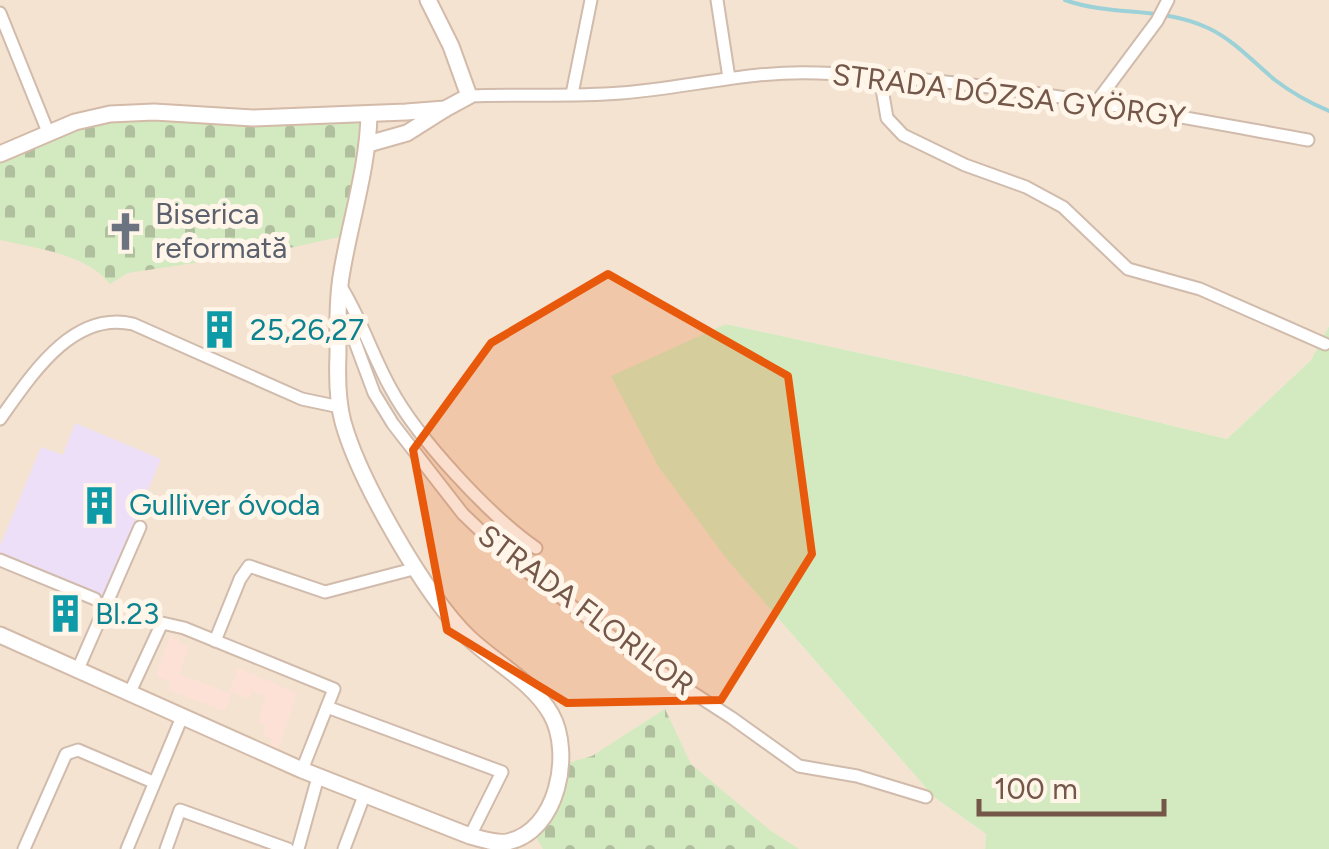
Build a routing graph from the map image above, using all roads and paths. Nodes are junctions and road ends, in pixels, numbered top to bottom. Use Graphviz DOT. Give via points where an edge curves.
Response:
graph roads {
  1 [pos="428,0"];
  2 [pos="591,0"];
  3 [pos="716,0"];
  4 [pos="1166,4"];
  5 [pos="0,13"];
  6 [pos="880,77"];
  7 [pos="729,78"];
  8 [pos="572,94"];
  9 [pos="469,96"];
  10 [pos="1095,104"];
  11 [pos="445,109"];
  12 [pos="369,114"];
  13 [pos="48,132"];
  14 [pos="1308,140"];
  15 [pos="368,144"];
  16 [pos="0,154"];
  17 [pos="340,285"];
  18 [pos="338,312"];
  19 [pos="1325,344"];
  20 [pos="340,407"];
  21 [pos="0,419"];
  22 [pos="140,527"];
  23 [pos="536,548"];
  24 [pos="0,560"];
  25 [pos="417,568"];
  26 [pos="95,598"];
  27 [pos="0,635"];
  28 [pos="215,641"];
  29 [pos="78,669"];
  30 [pos="130,692"];
  31 [pos="328,706"];
  32 [pos="182,717"];
  33 [pos="302,770"];
  34 [pos="318,777"];
  35 [pos="153,782"];
  36 [pos="364,796"];
  37 [pos="926,797"];
  38 [pos="470,836"];
  39 [pos="487,845"];
  40 [pos="512,845"];
  41 [pos="24,849"];
  42 [pos="127,849"];
  43 [pos="166,849"];
  44 [pos="288,849"];
  45 [pos="298,849"];
  46 [pos="344,849"];
  1 -- 9 [label="street"];
  2 -- 8 [label="street"];
  3 -- 7 [label="street"];
  4 -- 10 [label="street"];
  5 -- 13 [label="street"];
  6 -- 7 [label="street, STRADA DÓZSA GYÖRGY" via="817,72"];
  6 -- 10 [label="street, STRADA DÓZSA GYÖRGY"];
  6 -- 19 [label="street" via="883,106 903,135 1063,207 1128,269 1200,290"];
  7 -- 8 [label="street, STRADA DÓZSA GYÖRGY"];
  8 -- 9 [label="street, STRADA DÓZSA GYÖRGY"];
  9 -- 11 [label="street"];
  10 -- 14 [label="street, STRADA DÓZSA GYÖRGY"];
  11 -- 12 [label="street"];
  11 -- 15 [label="street" via="407,133"];
  12 -- 13 [label="street" via="130,113 90,117"];
  12 -- 15 [label="street"];
  13 -- 16 [label="street"];
  15 -- 17 [label="street"];
  17 -- 18 [label="street"];
  17 -- 23 [label="street, STRADA FLORILOR" via="407,415 485,505"];
  18 -- 20 [label="street"];
  18 -- 37 [label="street, STRADA FLORILOR" via="393,424 463,514 506,556 642,660 799,766"];
  20 -- 21 [label="street" via="302,399 133,324 105,320 59,347"];
  20 -- 25 [label="street" via="366,478"];
  22 -- 29 [label="street"];
  24 -- 26 [label="street"];
  25 -- 28 [label="street" via="326,592 250,566"];
  25 -- 40 [label="street" via="460,628 531,689 556,726 562,764 547,810"];
  27 -- 29 [label="street"];
  28 -- 30 [label="street" via="162,623"];
  28 -- 31 [label="street" via="334,689"];
  29 -- 30 [label="street"];
  30 -- 32 [label="street"];
  31 -- 33 [label="street"];
  31 -- 38 [label="street" via="502,772"];
  32 -- 33 [label="street"];
  32 -- 35 [label="street"];
  33 -- 34 [label="street"];
  34 -- 36 [label="street"];
  34 -- 45 [label="street"];
  35 -- 41 [label="street" via="71,751"];
  35 -- 42 [label="street"];
  36 -- 38 [label="street"];
  36 -- 46 [label="street"];
  38 -- 39 [label="street"];
  39 -- 40 [label="street"];
  43 -- 44 [label="street" via="180,810"];
}
